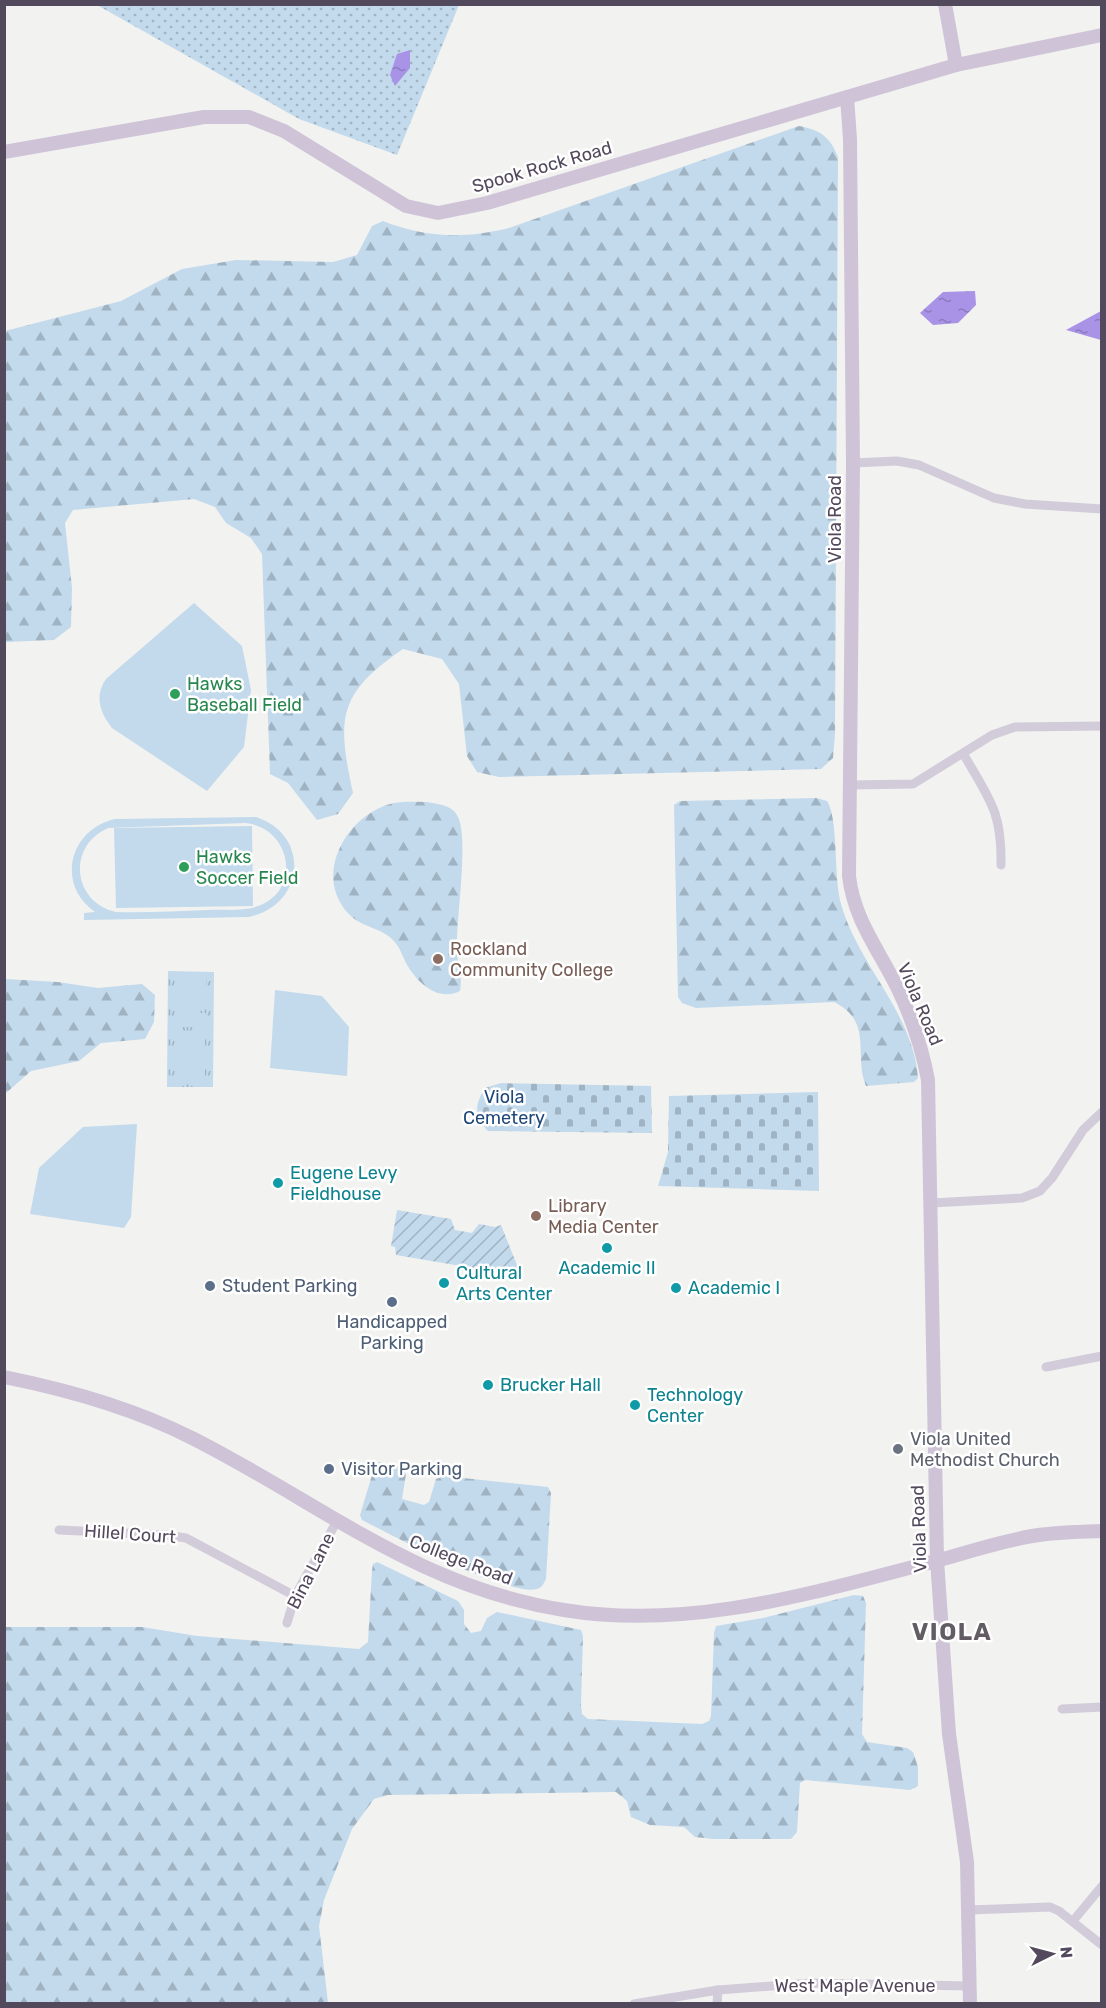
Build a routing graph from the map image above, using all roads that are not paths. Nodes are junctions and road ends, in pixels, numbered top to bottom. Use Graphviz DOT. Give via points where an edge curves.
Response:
graph roads {
  1 [pos="945,4"];
  2 [pos="1101,34"];
  3 [pos="956,65"];
  4 [pos="847,97"];
  5 [pos="4,152"];
  6 [pos="853,463"];
  7 [pos="1101,509"];
  8 [pos="1101,726"];
  9 [pos="964,755"];
  10 [pos="850,785"];
  11 [pos="1001,865"];
  12 [pos="1101,1112"];
  13 [pos="932,1203"];
  14 [pos="1101,1356"];
  15 [pos="1046,1367"];
  16 [pos="4,1377"];
  17 [pos="337,1521"];
  18 [pos="59,1530"];
  19 [pos="1101,1531"];
  20 [pos="938,1560"];
  21 [pos="295,1596"];
  22 [pos="287,1623"];
  23 [pos="1101,1707"];
  24 [pos="1062,1709"];
  25 [pos="1101,1886"];
  26 [pos="968,1910"];
  27 [pos="1072,1921"];
  28 [pos="1101,1945"];
  29 [pos="970,1986"];
  30 [pos="718,1990"];
  31 [pos="634,2004"];
  32 [pos="717,2004"];
  33 [pos="970,2004"];
  1 -- 3 [label="street"];
  2 -- 3 [label="street, Spook Rock Road"];
  3 -- 4 [label="street, Spook Rock Road"];
  4 -- 5 [label="street, Spook Rock Road" via="487,203 438,213 394,201 285,131 249,117 204,117"];
  4 -- 6 [label="street, Viola Road"];
  6 -- 7 [label="street" via="897,461 919,465 994,498"];
  6 -- 10 [label="street, Viola Road"];
  8 -- 9 [label="street" via="1015,727 992,735"];
  9 -- 10 [label="street" via="912,784"];
  9 -- 11 [label="street" via="998,817"];
  10 -- 13 [label="street, Viola Road" via="849,876 855,909 898,989 925,1062 931,1118"];
  12 -- 13 [label="street" via="1083,1130 1040,1191 1022,1198"];
  13 -- 20 [label="street, Viola Road"];
  14 -- 15 [label="street"];
  16 -- 17 [label="street, College Road" via="78,1394 163,1425"];
  17 -- 20 [label="street, College Road" via="418,1566 461,1584 530,1604 600,1615 673,1616 739,1608"];
  17 -- 21 [label="street, Bina Lane"];
  18 -- 21 [label="street, Hillel Court" via="186,1538"];
  19 -- 20 [label="street, College Road" via="1033,1536"];
  20 -- 26 [label="street, Viola Road" via="949,1734 967,1862"];
  21 -- 22 [label="street, Bina Lane"];
  23 -- 24 [label="street"];
  25 -- 27 [label="street"];
  26 -- 27 [label="street" via="1050,1907"];
  26 -- 29 [label="street, Viola Road"];
  27 -- 28 [label="street"];
  29 -- 30 [label="street, West Maple Avenue" via="811,1983"];
  29 -- 33 [label="street, Viola Road"];
  30 -- 31 [label="street, West Maple Avenue"];
  30 -- 32 [label="street"];
}
